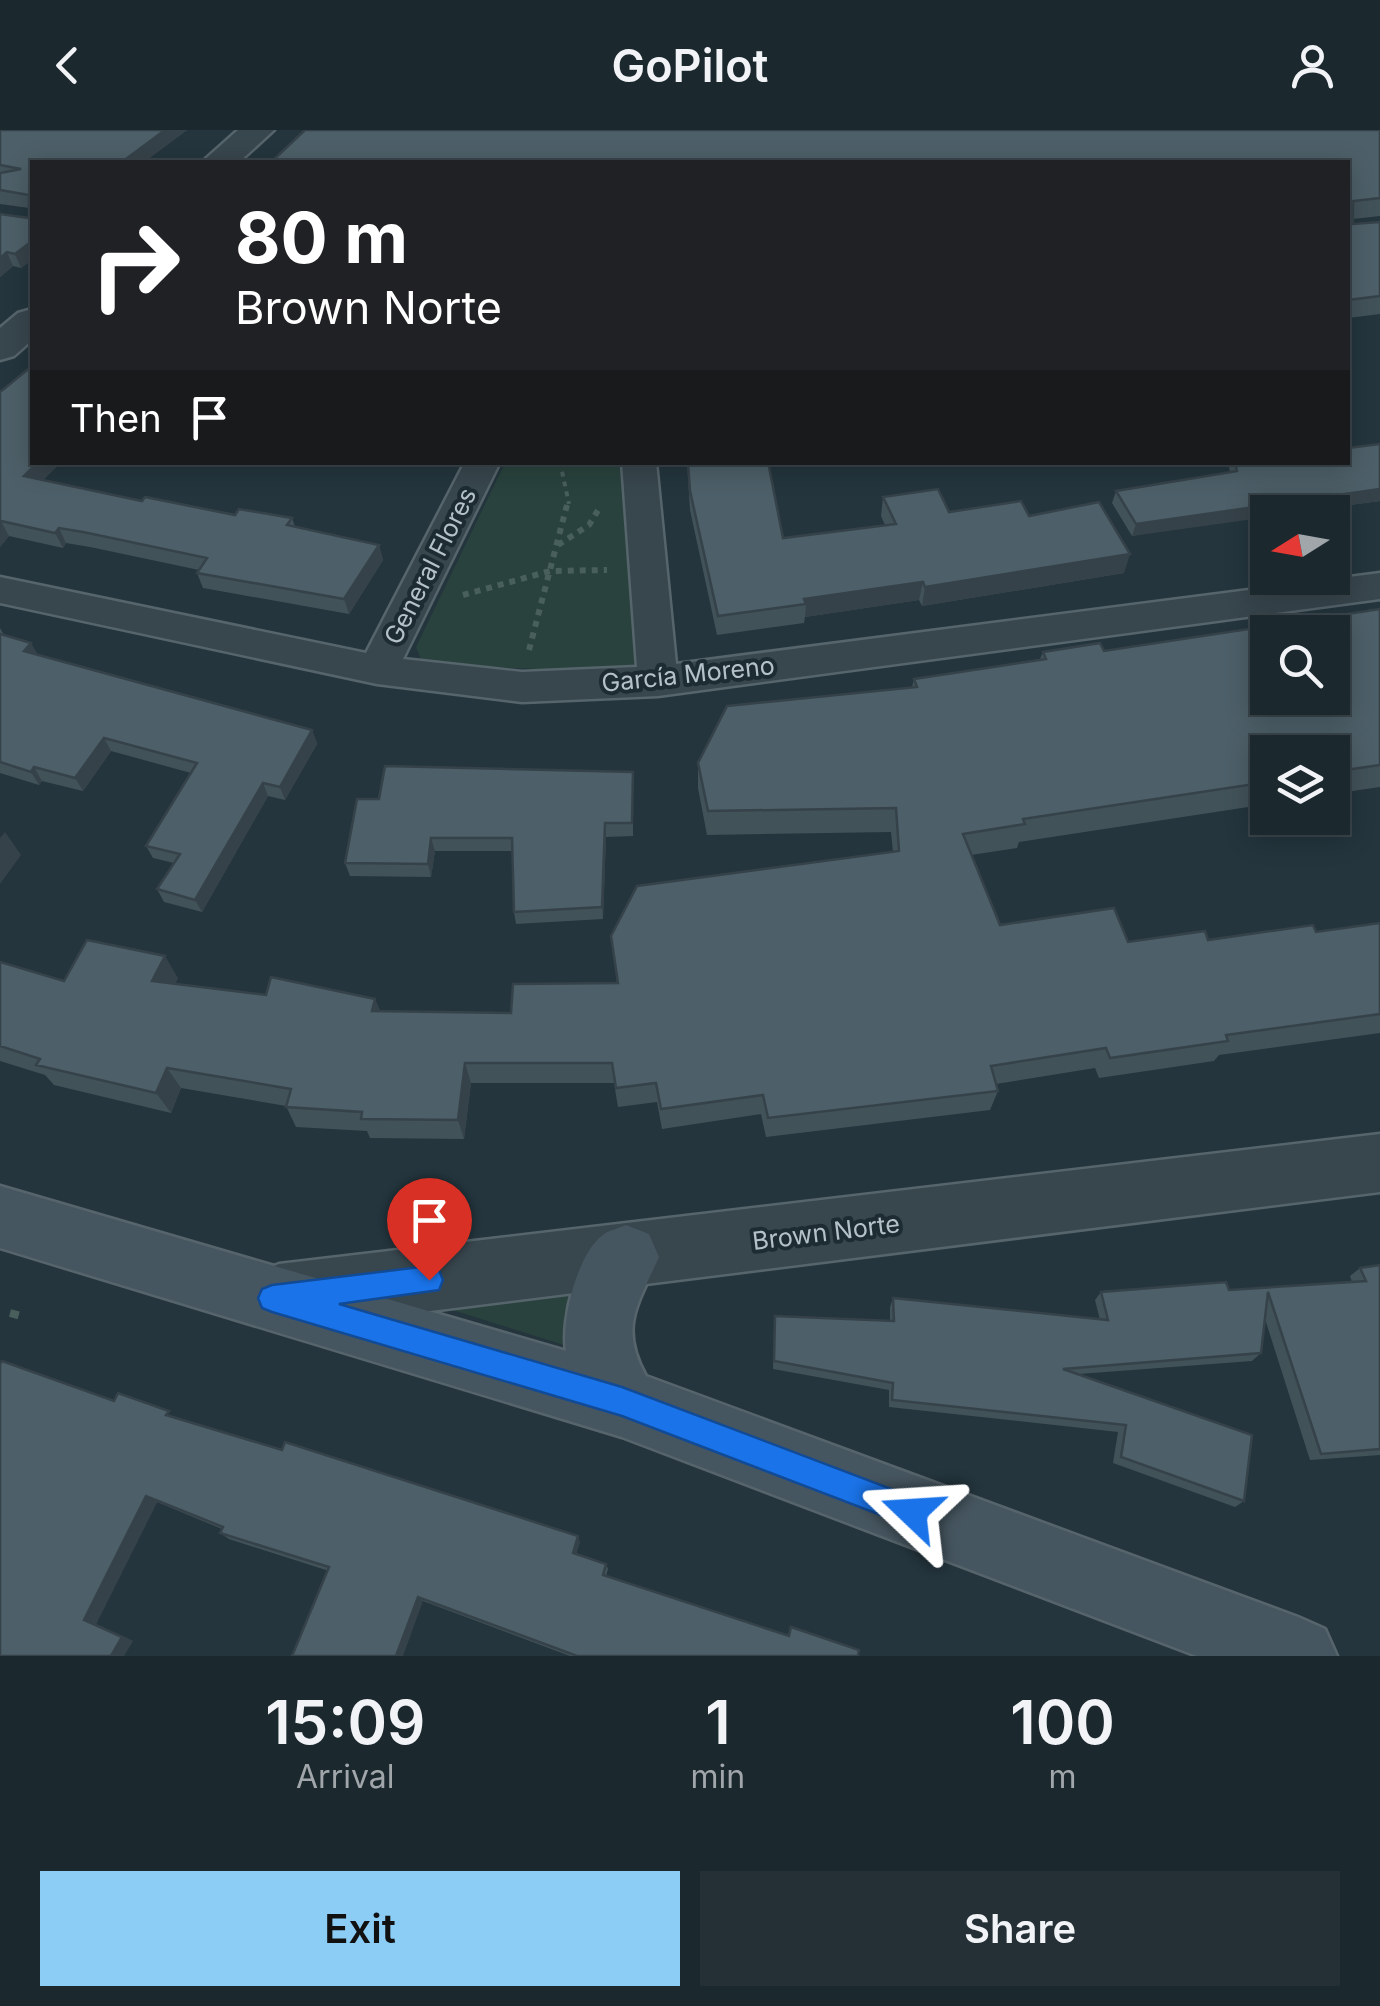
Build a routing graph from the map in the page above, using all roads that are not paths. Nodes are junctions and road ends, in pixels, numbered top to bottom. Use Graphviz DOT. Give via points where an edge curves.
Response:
graph roads {
  1 [pos="258,130"];
  2 [pos="221,160"];
  3 [pos="30,323"];
  4 [pos="0,348"];
  5 [pos="481,465"];
  6 [pos="639,465"];
  7 [pos="1380,586"];
  8 [pos="0,590"];
  9 [pos="377,670"];
  10 [pos="658,681"];
  11 [pos="1380,1163"];
  12 [pos="7,1232"];
  13 [pos="626,1257"];
  14 [pos="272,1298"];
  15 [pos="622,1402"];
  16 [pos="1298,1656"];
  1 -- 2 [label="street"];
  3 -- 4 [label="street"];
  5 -- 9 [label="street, General Flores"];
  6 -- 10 [label="street"];
  7 -- 10 [label="street, García Moreno"];
  8 -- 9 [label="street, García Moreno"];
  9 -- 10 [label="street, García Moreno" via="522,687"];
  11 -- 13 [label="street, Brown Norte"];
  12 -- 14 [label="main road"];
  13 -- 14 [label="street, Brown Norte"];
  13 -- 15 [label="main road" via="610,1279 596,1334 603,1370"];
  14 -- 15 [label="main road"];
  15 -- 16 [label="main road"];
}
